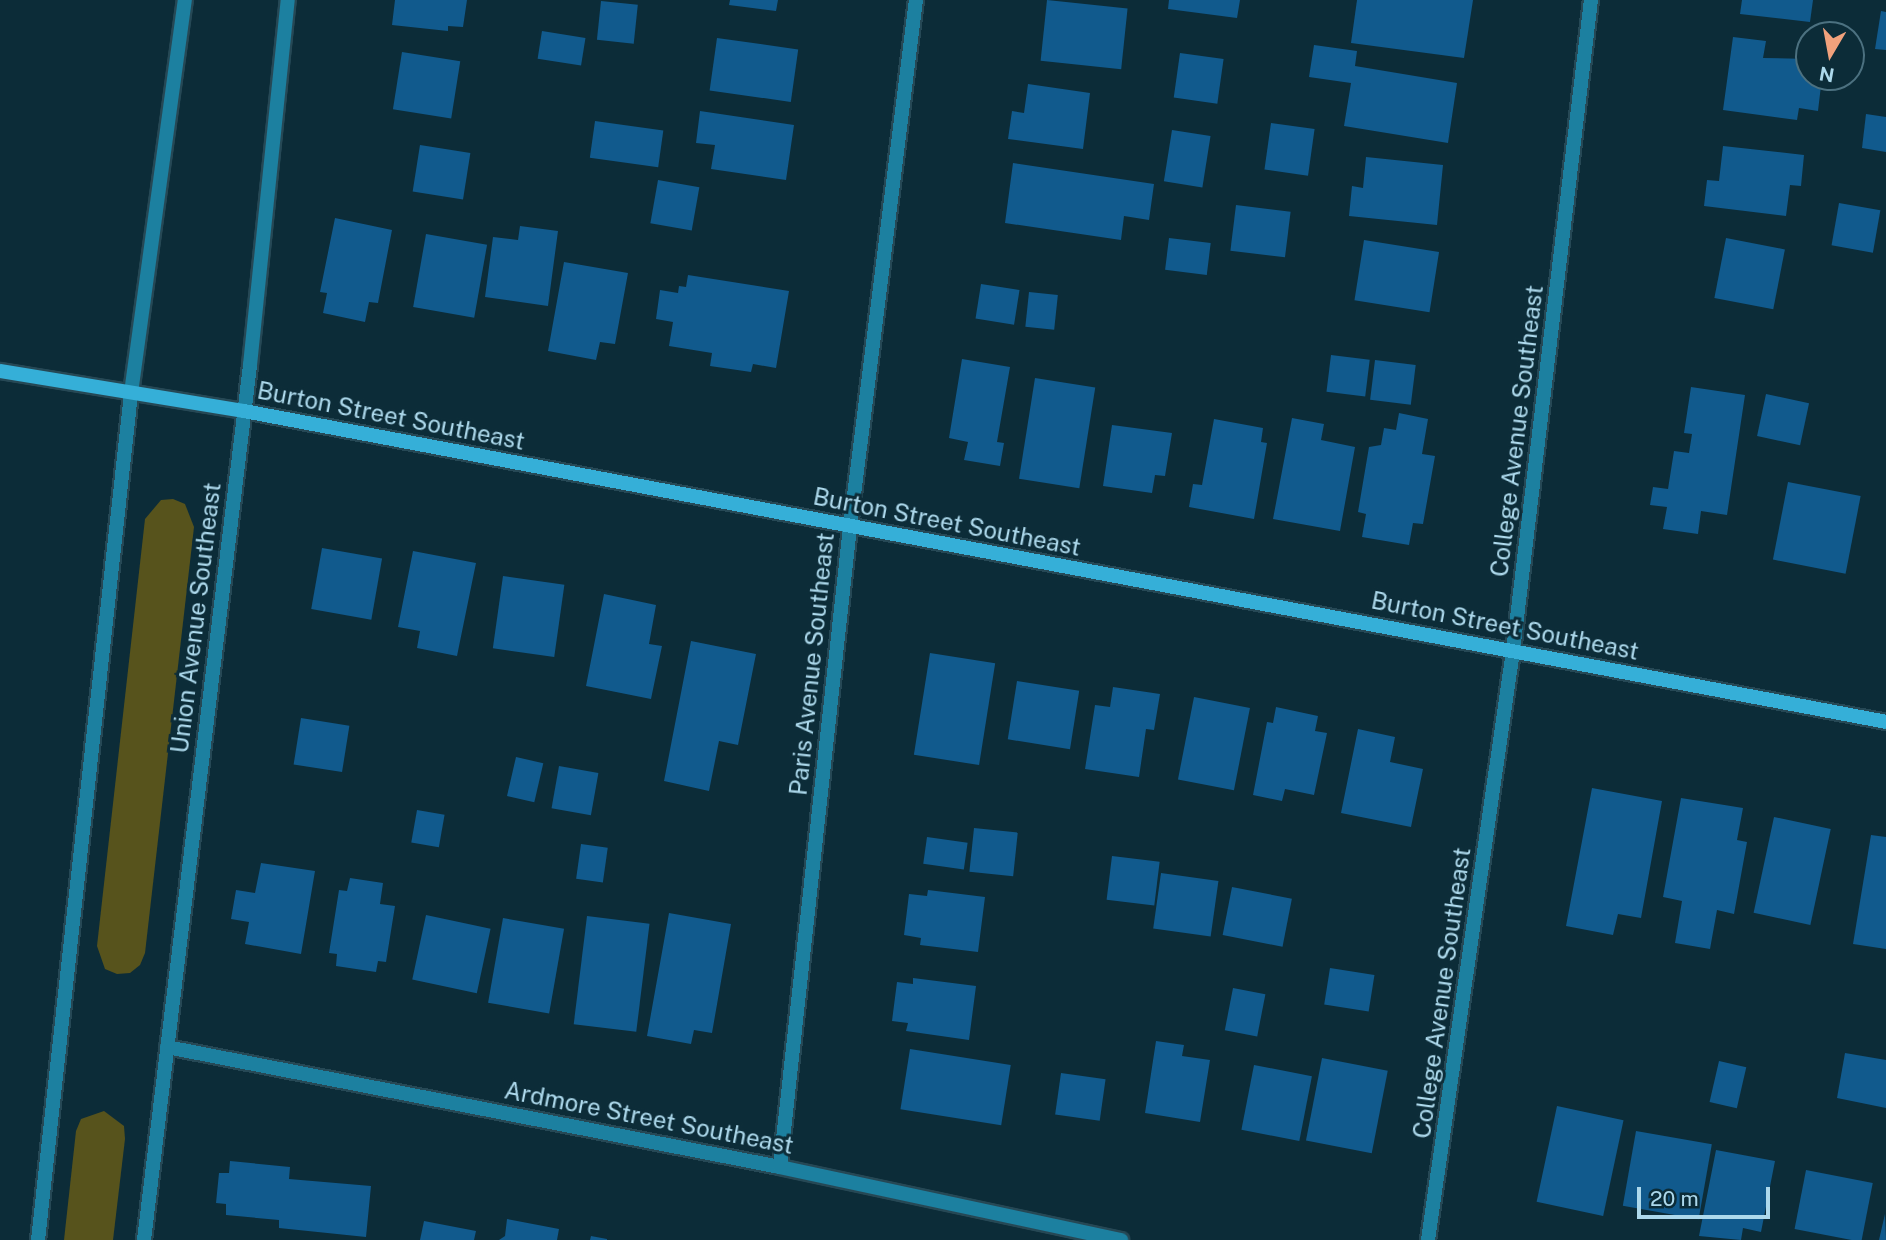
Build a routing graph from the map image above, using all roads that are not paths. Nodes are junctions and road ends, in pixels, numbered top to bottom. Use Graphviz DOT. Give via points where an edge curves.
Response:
graph roads {
  1 [pos="185,0"];
  2 [pos="288,0"];
  3 [pos="915,0"];
  4 [pos="1591,0"];
  5 [pos="0,371"];
  6 [pos="131,394"];
  7 [pos="244,411"];
  8 [pos="850,527"];
  9 [pos="1513,651"];
  10 [pos="1886,722"];
  11 [pos="167,1047"];
  12 [pos="780,1167"];
  13 [pos="38,1240"];
  14 [pos="144,1240"];
  15 [pos="1121,1240"];
  16 [pos="1428,1240"];
  1 -- 6 [label="street"];
  2 -- 7 [label="street, Union Avenue Southeast"];
  3 -- 8 [label="street, Paris Avenue Southeast"];
  4 -- 9 [label="street, College Avenue Southeast"];
  5 -- 6 [label="main road, Burton Street Southeast"];
  6 -- 7 [label="main road, Burton Street Southeast"];
  6 -- 13 [label="street"];
  7 -- 8 [label="main road, Burton Street Southeast"];
  7 -- 11 [label="street, Union Avenue Southeast"];
  8 -- 9 [label="main road, Burton Street Southeast"];
  8 -- 12 [label="street, Paris Avenue Southeast"];
  9 -- 10 [label="main road, Burton Street Southeast"];
  9 -- 16 [label="street, College Avenue Southeast"];
  11 -- 12 [label="street, Ardmore Street Southeast"];
  11 -- 14 [label="street, Union Avenue Southeast"];
  12 -- 15 [label="street, Ardmore Street Southeast"];
}
